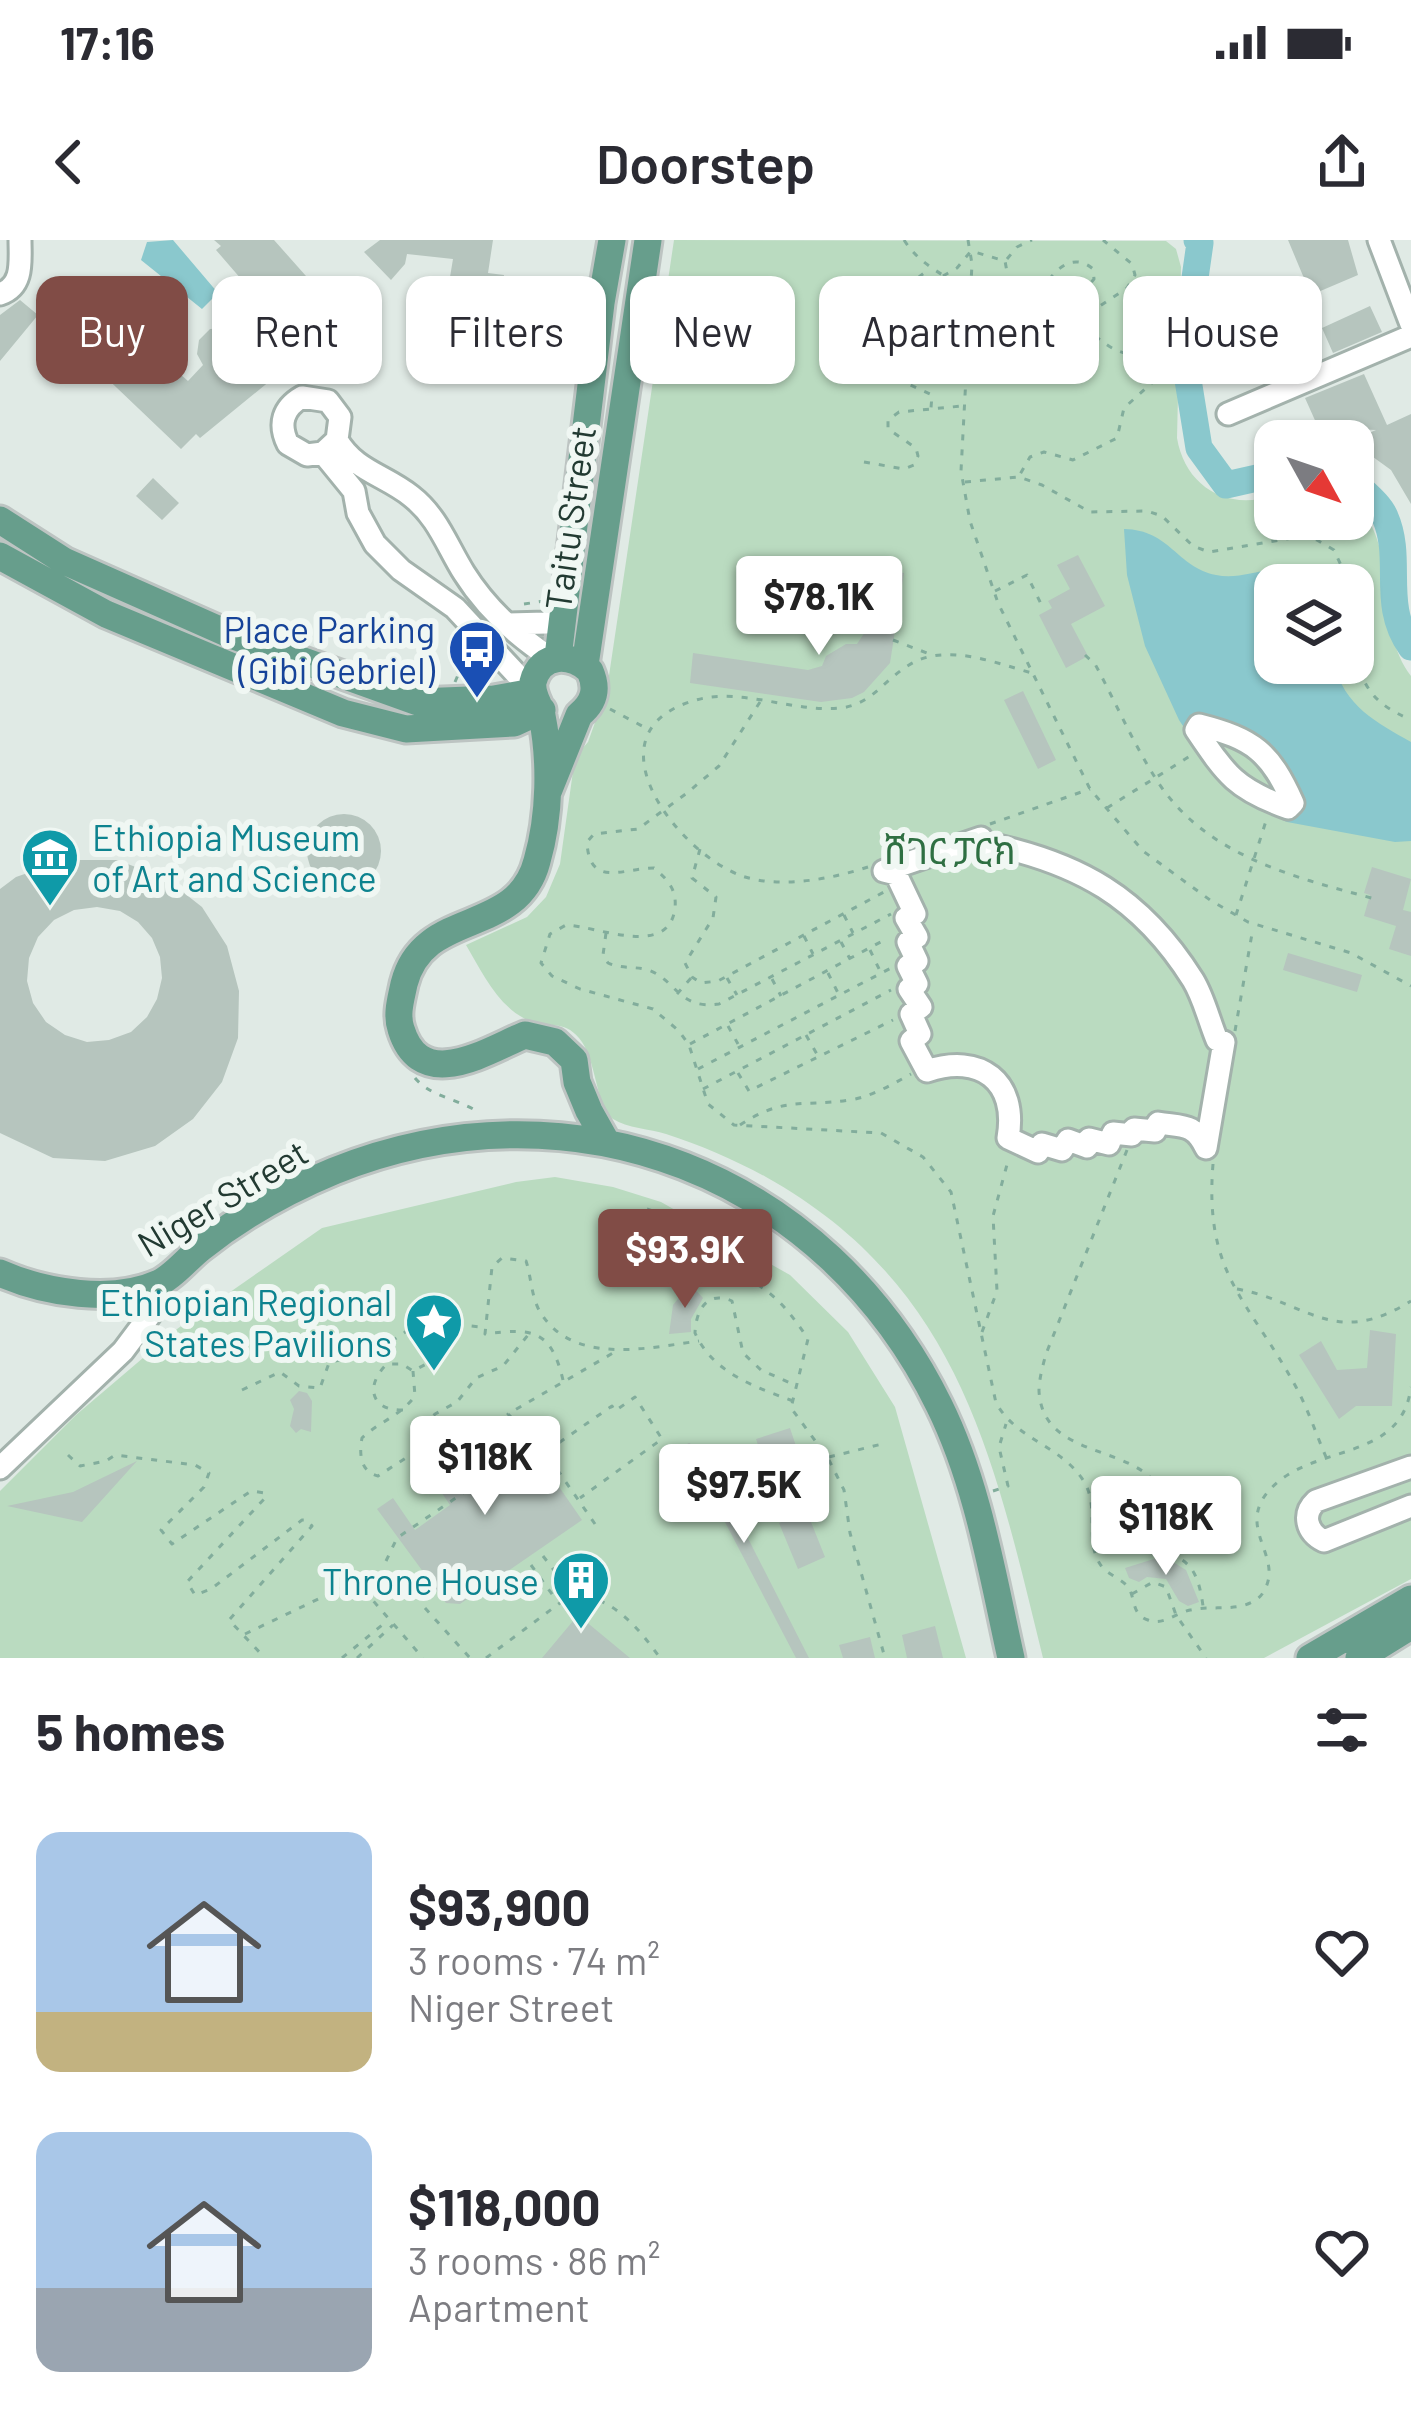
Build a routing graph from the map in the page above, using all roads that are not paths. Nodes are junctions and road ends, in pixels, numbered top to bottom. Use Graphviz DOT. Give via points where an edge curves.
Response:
graph roads {
  1 [pos="20,240"];
  2 [pos="612,240"];
  3 [pos="648,240"];
  4 [pos="1378,240"];
  5 [pos="607,272"];
  6 [pos="630,276"];
  7 [pos="643,276"];
  8 [pos="0,294"];
  9 [pos="1411,324"];
  10 [pos="1411,336"];
  11 [pos="630,343"];
  12 [pos="1228,415"];
  13 [pos="330,447"];
  14 [pos="362,483"];
  15 [pos="0,520"];
  16 [pos="0,556"];
  17 [pos="465,574"];
  18 [pos="440,596"];
  19 [pos="562,615"];
  20 [pos="507,624"];
  21 [pos="565,661"];
  22 [pos="537,701"];
  23 [pos="586,708"];
  24 [pos="548,792"];
  25 [pos="1293,802"];
  26 [pos="577,1082"];
  27 [pos="556,1133"];
  28 [pos="1015,1141"];
  29 [pos="607,1143"];
  30 [pos="0,1273"];
  31 [pos="160,1282"];
  32 [pos="1411,1467"];
  33 [pos="0,1468"];
  34 [pos="1411,1506"];
  35 [pos="1411,1599"];
  36 [pos="1411,1626"];
  37 [pos="1011,1658"];
  38 [pos="1310,1658"];
  39 [pos="1359,1658"];
  1 -- 8 [label="street" via="17,280"];
  2 -- 5 [label="main road, Taitu Street"];
  3 -- 7 [label="main road, Taitu Street"];
  4 -- 9 [label="street"];
  5 -- 6 [label="main road"];
  5 -- 19 [label="main road, Taitu Street"];
  10 -- 12 [label="street"];
  11 -- 21 [label="main road, Taitu Street"];
  13 -- 14 [label="street"];
  14 -- 17 [label="street" via="413,497 442,528"];
  14 -- 18 [label="street" via="358,513 375,544"];
  15 -- 22 [label="main road" via="64,561 231,635 418,702"];
  16 -- 22 [label="main road" via="106,614 344,712 406,729 514,723"];
  17 -- 18 [label="street"];
  17 -- 20 [label="street"];
  18 -- 22 [label="street"];
  19 -- 20 [label="street"];
  19 -- 21 [label="main road, Taitu Street"];
  20 -- 21 [label="street"];
  21 -- 22 [label="main road" via="537,673"];
  21 -- 23 [label="main road" via="594,680"];
  22 -- 23 [label="main road" via="560,719"];
  22 -- 24 [label="main road"];
  23 -- 24 [label="main road"];
  24 -- 26 [label="main road" via="528,881 504,908 424,947 407,973 399,1023 411,1048 443,1064 541,1036 574,1060"];
  25 -- 25 [label="street" via="1257,747 1199,725 1228,776 1250,794 1288,808"];
  26 -- 27 [label="main road"];
  26 -- 29 [label="main road"];
  27 -- 29 [label="main road, Niger Street"];
  27 -- 31 [label="main road, Niger Street" via="428,1142 339,1169 233,1225"];
  28 -- 28 [label="street" via="1038,1152 1042,1144 1062,1150 1067,1140 1087,1148 1089,1139 1109,1144 1113,1133 1132,1136 1158,1124 1191,1128 1206,1148 1224,1042 1195,983 1138,911 1072,867 981,838 884,871 901,882 916,937 908,942 917,984 909,989 921,1007 911,1014 920,1034 911,1041 927,1071 968,1063 987,1073 1009,1103 1008,1138"];
  29 -- 37 [label="main road, Niger Street" via="689,1166 741,1192 812,1242 893,1329 956,1444"];
  30 -- 31 [label="main road, Niger Street" via="24,1284 104,1294"];
  31 -- 33 [label="street" via="153,1311 123,1351"];
  32 -- 34 [label="street" via="1316,1501 1306,1518 1324,1541"];
  35 -- 38 [label="main road"];
  36 -- 39 [label="main road"];
}
